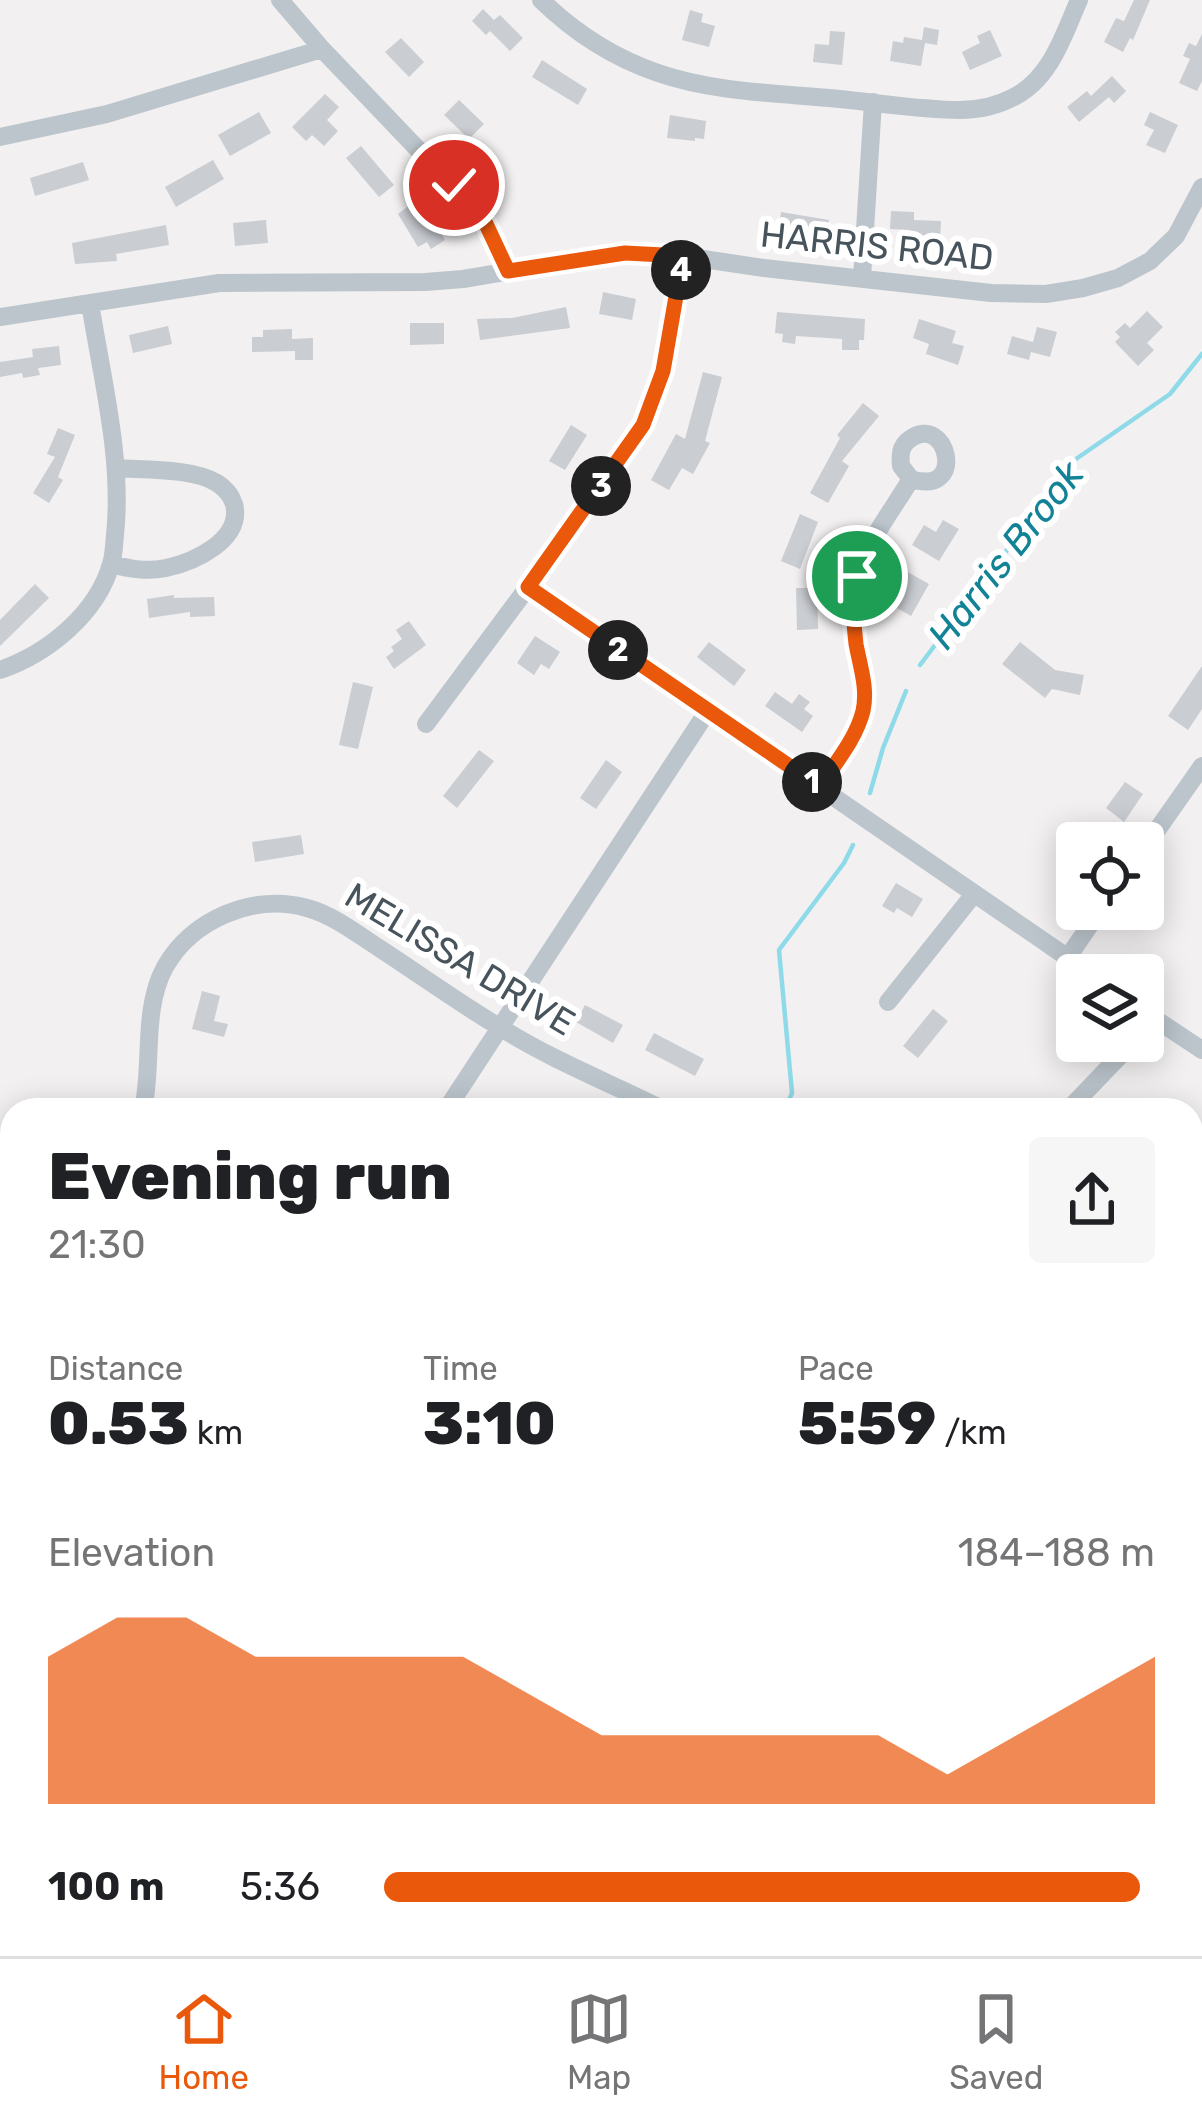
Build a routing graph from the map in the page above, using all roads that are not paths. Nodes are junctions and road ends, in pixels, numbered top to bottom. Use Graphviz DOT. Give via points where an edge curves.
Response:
graph roads {
  1 [pos="280,0"];
  2 [pos="542,0"];
  3 [pos="1079,0"];
  4 [pos="322,49"];
  5 [pos="873,102"];
  6 [pos="0,137"];
  7 [pos="1202,187"];
  8 [pos="683,256"];
  9 [pos="508,271"];
  10 [pos="862,278"];
  11 [pos="90,303"];
  12 [pos="0,317"];
  13 [pos="116,468"];
  14 [pos="911,478"];
  15 [pos="111,565"];
  16 [pos="528,587"];
  17 [pos="0,670"];
  18 [pos="707,712"];
  19 [pos="426,724"];
  20 [pos="1200,773"];
  21 [pos="820,787"];
  22 [pos="1164,822"];
  23 [pos="974,894"];
  24 [pos="1064,954"];
  25 [pos="887,1002"];
  26 [pos="502,1028"];
  27 [pos="1164,1030"];
  28 [pos="1202,1050"];
  29 [pos="1114,1062"];
  30 [pos="145,1098"];
  31 [pos="454,1098"];
  32 [pos="640,1098"];
  33 [pos="1079,1098"];
  1 -- 4 [label="street"];
  2 -- 5 [label="street" via="605,50 659,74"];
  3 -- 5 [label="street" via="1043,74 1016,97 957,110"];
  4 -- 6 [label="street" via="107,114"];
  4 -- 9 [label="street" via="472,206"];
  5 -- 10 [label="street"];
  7 -- 10 [label="street, HARRIS ROAD" via="1176,236 1150,261 1083,288 991,293"];
  8 -- 9 [label="street, HARRIS ROAD" via="625,253"];
  8 -- 10 [label="street, HARRIS ROAD"];
  8 -- 16 [label="street" via="663,371 643,425"];
  9 -- 11 [label="street, HARRIS ROAD" via="424,282 219,283"];
  11 -- 12 [label="street, HARRIS ROAD"];
  11 -- 13 [label="street"];
  13 -- 15 [label="street"];
  13 -- 15 [label="street" via="215,482 231,497 235,519 224,539 186,562 147,570"];
  14 -- 21 [label="street" via="857,576 854,630 865,700 856,732"];
  15 -- 17 [label="street" via="64,634"];
  16 -- 18 [label="street"];
  16 -- 19 [label="street"];
  18 -- 21 [label="street"];
  18 -- 26 [label="street"];
  20 -- 22 [label="street"];
  21 -- 23 [label="street"];
  23 -- 24 [label="street"];
  23 -- 25 [label="street"];
  26 -- 30 [label="street, MELISSA DRIVE" via="327,915 288,904 241,909 205,924 164,969"];
  26 -- 31 [label="street"];
  26 -- 32 [label="street, MELISSA DRIVE"];
  27 -- 28 [label="street"];
  29 -- 33 [label="street"];
}
